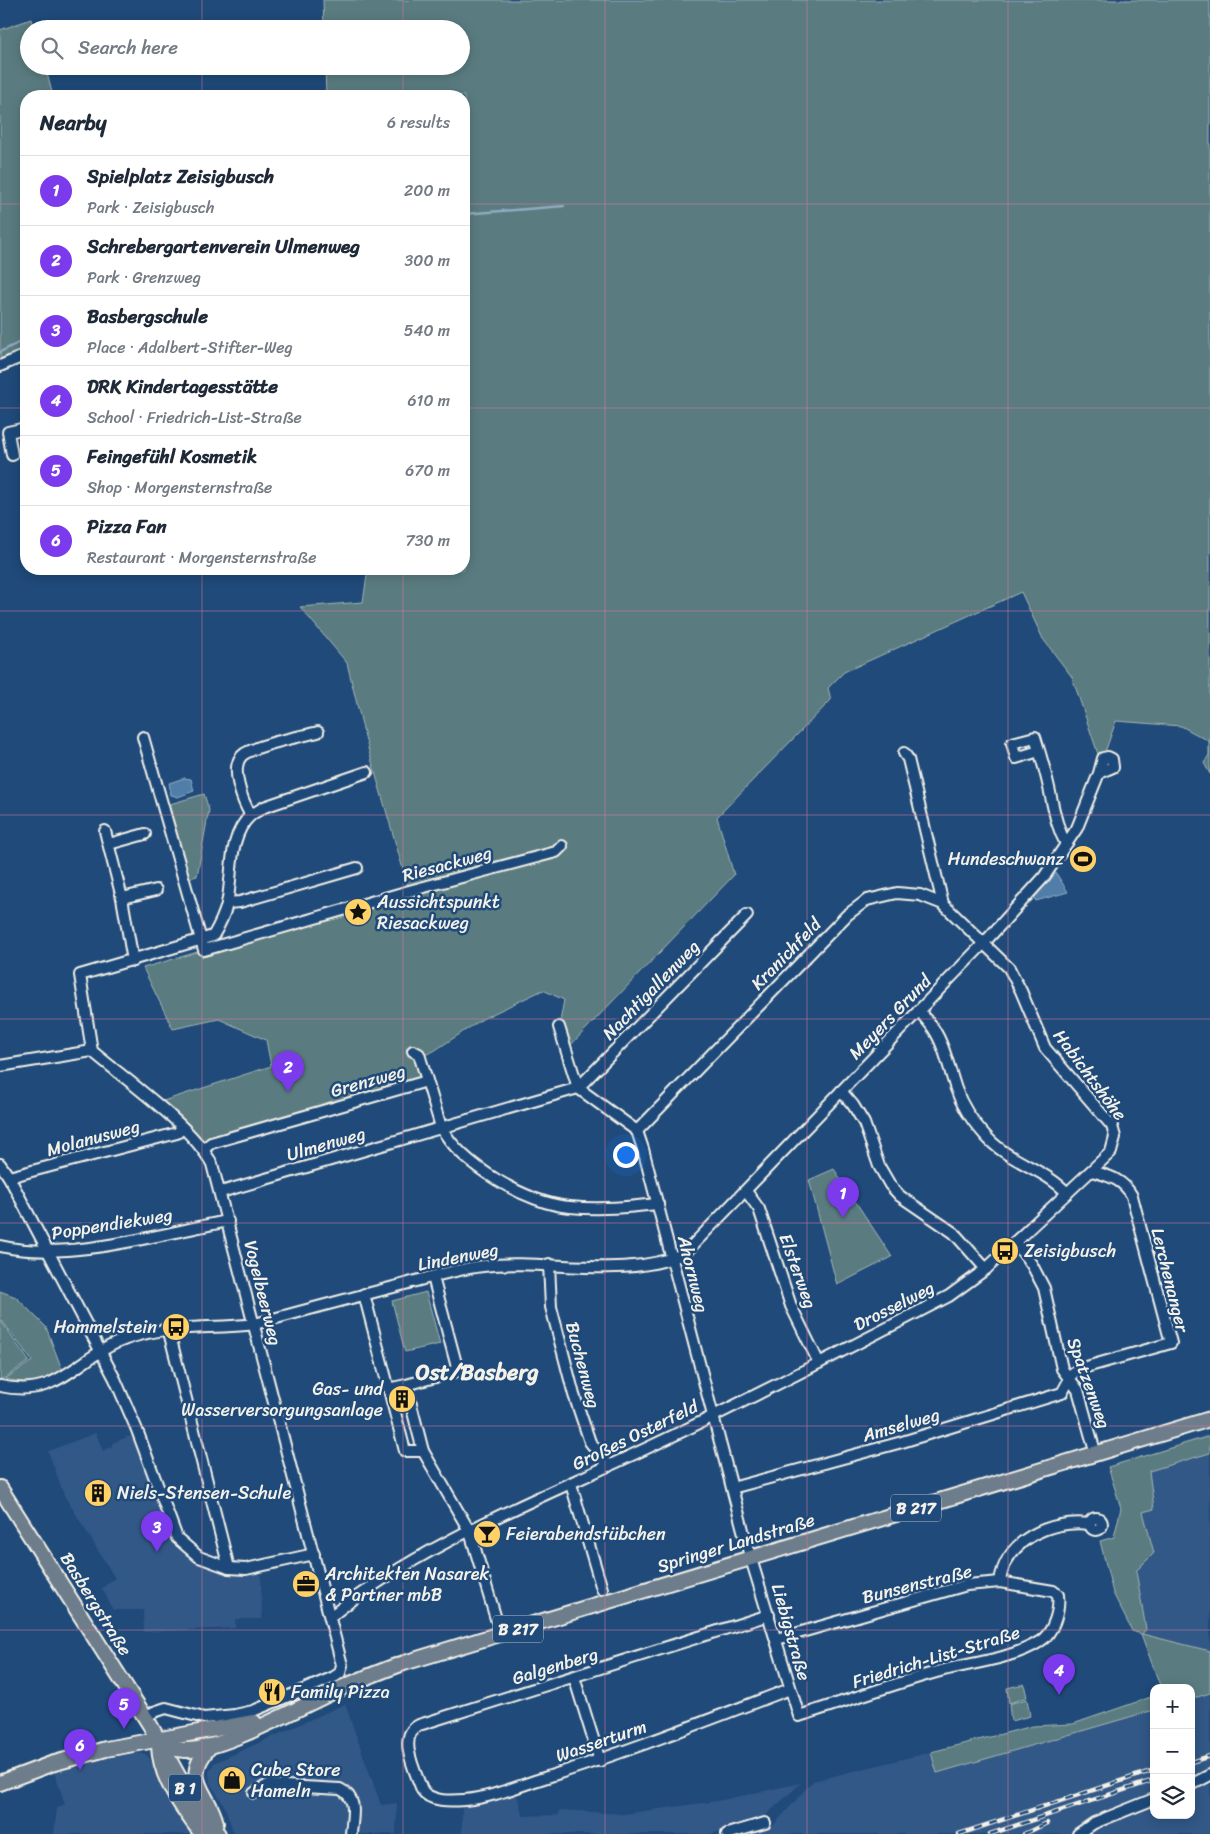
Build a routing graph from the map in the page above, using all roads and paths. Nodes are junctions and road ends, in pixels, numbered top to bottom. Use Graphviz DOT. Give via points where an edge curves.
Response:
graph roads {
  1 [pos="20,358"];
  2 [pos="0,366"];
  3 [pos="20,429"];
  4 [pos="12,455"];
  5 [pos="318,732"];
  6 [pos="143,737"];
  7 [pos="1039,751"];
  8 [pos="904,753"];
  9 [pos="367,772"];
  10 [pos="1099,773"];
  11 [pos="251,815"];
  12 [pos="105,831"];
  13 [pos="145,834"];
  14 [pos="109,844"];
  15 [pos="1066,844"];
  16 [pos="562,846"];
  17 [pos="357,868"];
  18 [pos="156,890"];
  19 [pos="122,898"];
  20 [pos="227,903"];
  21 [pos="943,904"];
  22 [pos="747,914"];
  23 [pos="200,942"];
  24 [pos="984,943"];
  25 [pos="133,961"];
  26 [pos="919,1010"];
  27 [pos="558,1027"];
  28 [pos="92,1051"];
  29 [pos="413,1052"];
  30 [pos="0,1066"];
  31 [pos="427,1081"];
  32 [pos="578,1088"];
  33 [pos="841,1091"];
  34 [pos="441,1127"];
  35 [pos="183,1128"];
  36 [pos="637,1131"];
  37 [pos="204,1149"];
  38 [pos="0,1164"];
  39 [pos="1092,1171"];
  40 [pos="9,1177"];
  41 [pos="746,1191"];
  42 [pos="220,1192"];
  43 [pos="1067,1193"];
  44 [pos="658,1204"];
  45 [pos="228,1221"];
  46 [pos="1015,1242"];
  47 [pos="0,1246"];
  48 [pos="49,1252"];
  49 [pos="672,1259"];
  50 [pos="548,1264"];
  51 [pos="986,1269"];
  52 [pos="432,1277"];
  53 [pos="364,1294"];
  54 [pos="255,1324"];
  55 [pos="168,1328"];
  56 [pos="99,1351"];
  57 [pos="819,1362"];
  58 [pos="1069,1379"];
  59 [pos="406,1385"];
  60 [pos="0,1386"];
  61 [pos="388,1389"];
  62 [pos="712,1415"];
  63 [pos="1210,1419"];
  64 [pos="423,1451"];
  65 [pos="1096,1455"];
  66 [pos="609,1466"];
  67 [pos="571,1484"];
  68 [pos="0,1488"];
  69 [pos="732,1488"];
  70 [pos="1090,1524"];
  71 [pos="470,1532"];
  72 [pos="314,1554"];
  73 [pos="752,1557"];
  74 [pos="229,1568"];
  75 [pos="1000,1582"];
  76 [pos="602,1589"];
  77 [pos="1059,1603"];
  78 [pos="770,1615"];
  79 [pos="330,1617"];
  80 [pos="496,1619"];
  81 [pos="776,1638"];
  82 [pos="574,1677"];
  83 [pos="790,1689"];
  84 [pos="798,1716"];
  85 [pos="145,1717"];
  86 [pos="279,1717"];
  87 [pos="159,1740"];
  88 [pos="210,1746"];
  89 [pos="600,1761"];
  90 [pos="1210,1776"];
  91 [pos="0,1783"];
  92 [pos="1195,1783"];
  93 [pos="422,1790"];
  94 [pos="254,1793"];
  95 [pos="1150,1801"];
  96 [pos="765,1823"];
  97 [pos="202,1834"];
  98 [pos="217,1834"];
  99 [pos="351,1834"];
  100 [pos="727,1834"];
  101 [pos="1078,1834"];
  1 -- 2 [label="street"];
  3 -- 4 [label="street" via="8,432"];
  5 -- 11 [label="street" via="267,746 239,759 240,794"];
  6 -- 23 [label="street"];
  7 -- 15 [label="street" via="1057,827"];
  8 -- 21 [label="street" via="908,758"];
  9 -- 11 [label="street" via="264,807"];
  10 -- 15 [label="street, Meyers Grund"];
  11 -- 20 [label="street" via="240,832 234,852"];
  12 -- 14 [label="street"];
  13 -- 14 [label="street"];
  14 -- 19 [label="street"];
  15 -- 24 [label="street, Meyers Grund" via="1044,877"];
  16 -- 23 [label="street, Riesackweg" via="556,852 409,890 216,947 204,950"];
  17 -- 20 [label="street"];
  18 -- 19 [label="street"];
  19 -- 25 [label="street"];
  20 -- 23 [label="street" via="213,936"];
  21 -- 24 [label="street, Kranichfeld"];
  21 -- 36 [label="street, Kranichfeld" via="926,897 896,893 867,900 858,906"];
  22 -- 32 [label="street, Nachtigallenweg"];
  23 -- 25 [label="street, Riesackweg"];
  24 -- 26 [label="street, Meyers Grund"];
  24 -- 39 [label="street, Habichtshöhe" via="1009,968 1045,1048 1112,1126 1115,1137 1111,1152"];
  25 -- 28 [label="street, Riesackweg" via="80,975"];
  26 -- 33 [label="street, Meyers Grund"];
  26 -- 43 [label="street" via="942,1046 956,1091 968,1114 1009,1157 1055,1180"];
  27 -- 32 [label="street"];
  28 -- 30 [label="street"];
  28 -- 35 [label="street, Vogelbeerweg"];
  29 -- 31 [label="street" via="419,1054"];
  31 -- 34 [label="street"];
  31 -- 37 [label="street, Grenzweg" via="211,1143"];
  32 -- 34 [label="street, Ulmenweg"];
  32 -- 36 [label="street"];
  33 -- 41 [label="street, Meyers Grund"];
  33 -- 51 [label="street" via="864,1123 879,1166 890,1185 900,1196 954,1233"];
  34 -- 42 [label="street, Ulmenweg"];
  34 -- 44 [label="street" via="460,1152 481,1169 505,1184 550,1203 613,1208"];
  35 -- 37 [label="street, Vogelbeerweg"];
  35 -- 40 [label="street, Molanusweg" via="177,1133"];
  36 -- 44 [label="street, Ahornweg"];
  37 -- 42 [label="street, Vogelbeerweg"];
  38 -- 40 [label="street"];
  39 -- 43 [label="street, Habichtshöhe"];
  39 -- 58 [label="street, Lerchenanger" via="1118,1179 1132,1196 1171,1343 1079,1369"];
  40 -- 48 [label="street"];
  41 -- 49 [label="street, Meyers Grund" via="685,1253"];
  41 -- 57 [label="street, Elsterweg" via="759,1209 792,1306"];
  42 -- 45 [label="street, Vogelbeerweg"];
  43 -- 46 [label="street, Drosselweg"];
  44 -- 49 [label="street, Ahornweg"];
  45 -- 48 [label="street, Poppendiekweg"];
  45 -- 54 [label="street, Vogelbeerweg"];
  46 -- 51 [label="street, Drosselweg"];
  46 -- 58 [label="street, Spatzenweg" via="1044,1288 1062,1369"];
  47 -- 48 [label="street, Poppendiekweg"];
  48 -- 56 [label="street"];
  49 -- 50 [label="street, Lindenweg" via="641,1265"];
  49 -- 62 [label="street, Ahornweg"];
  50 -- 52 [label="street, Lindenweg" via="481,1266"];
  50 -- 66 [label="street, Buchenweg" via="551,1307 574,1395 590,1442"];
  51 -- 57 [label="street, Drosselweg" via="949,1296"];
  52 -- 53 [label="street, Lindenweg"];
  52 -- 59 [label="street" via="458,1371"];
  53 -- 54 [label="street, Lindenweg"];
  53 -- 61 [label="street"];
  54 -- 55 [label="street"];
  54 -- 72 [label="street, Vogelbeerweg"];
  55 -- 56 [label="street" via="137,1335"];
  55 -- 74 [label="street"];
  56 -- 60 [label="street" via="68,1374 38,1389"];
  56 -- 74 [label="street" via="137,1430 177,1538 200,1557"];
  57 -- 62 [label="street, Drosselweg"];
  58 -- 65 [label="street, Spatzenweg" via="1078,1390"];
  58 -- 69 [label="street, Amselweg" via="1062,1393 902,1442"];
  59 -- 61 [label="street"];
  59 -- 64 [label="street"];
  61 -- 64 [label="street" via="405,1451"];
  62 -- 66 [label="street, Großes Osterfeld"];
  62 -- 69 [label="street, Ahornweg"];
  63 -- 65 [label="main road, Springer Landstraße / B 217"];
  64 -- 71 [label="street"];
  65 -- 73 [label="main road, Springer Landstraße / B 217"];
  66 -- 67 [label="street, Großes Osterfeld"];
  67 -- 71 [label="street, Großes Osterfeld"];
  67 -- 76 [label="street, Großes Osterfeld"];
  68 -- 85 [label="main road, Basbergstraße"];
  69 -- 73 [label="street, Ahornweg"];
  70 -- 75 [label="street" via="1074,1522 1040,1531 1024,1540 1010,1553 1002,1568"];
  71 -- 79 [label="street, Großes Osterfeld" via="394,1570"];
  71 -- 80 [label="street"];
  72 -- 74 [label="street" via="246,1569"];
  72 -- 79 [label="street, Vogelbeerweg"];
  73 -- 78 [label="street, Liebigstraße"];
  73 -- 86 [label="main road, Springer Landstraße / B 217" via="404,1663"];
  75 -- 77 [label="street, Bunsenstraße" via="1053,1591 1058,1595"];
  75 -- 81 [label="street, Bunsenstraße" via="967,1585"];
  77 -- 84 [label="street, Friedrich-List-Straße" via="1050,1633 1040,1642"];
  78 -- 81 [label="street, Liebigstraße"];
  78 -- 82 [label="street, Galgenberg"];
  79 -- 85 [label="street, Vogelbeerweg" via="342,1665 340,1673 334,1677 235,1715 204,1718 162,1708"];
  81 -- 83 [label="street, Liebigstraße"];
  82 -- 89 [label="street"];
  82 -- 93 [label="street, Galgenberg" via="414,1727 407,1743"];
  83 -- 84 [label="street, Liebigstraße"];
  83 -- 89 [label="street, Wasserturm"];
  85 -- 87 [label="main road, Basbergstraße"];
  86 -- 87 [label="main road, Springer Landstraße / B 217"];
  86 -- 88 [label="main road, Springer Landstraße / B 217"];
  87 -- 88 [label="main road, B 217" via="183,1750"];
  87 -- 91 [label="main road, Springer Landstraße" via="61,1761"];
  87 -- 97 [label="main road, B 1" via="162,1768 176,1796"];
  87 -- 98 [label="main road, B 1" via="192,1801"];
  88 -- 98 [label="main road" via="198,1760 195,1774 200,1791 214,1814"];
  89 -- 93 [label="street, Wasserturm" via="464,1800 432,1799"];
  90 -- 92 [label="street"];
  94 -- 99 [label="street" via="268,1785 340,1789 352,1798"];
  95 -- 101 [label="street" via="1094,1823"];
  96 -- 100 [label="street"];
}
